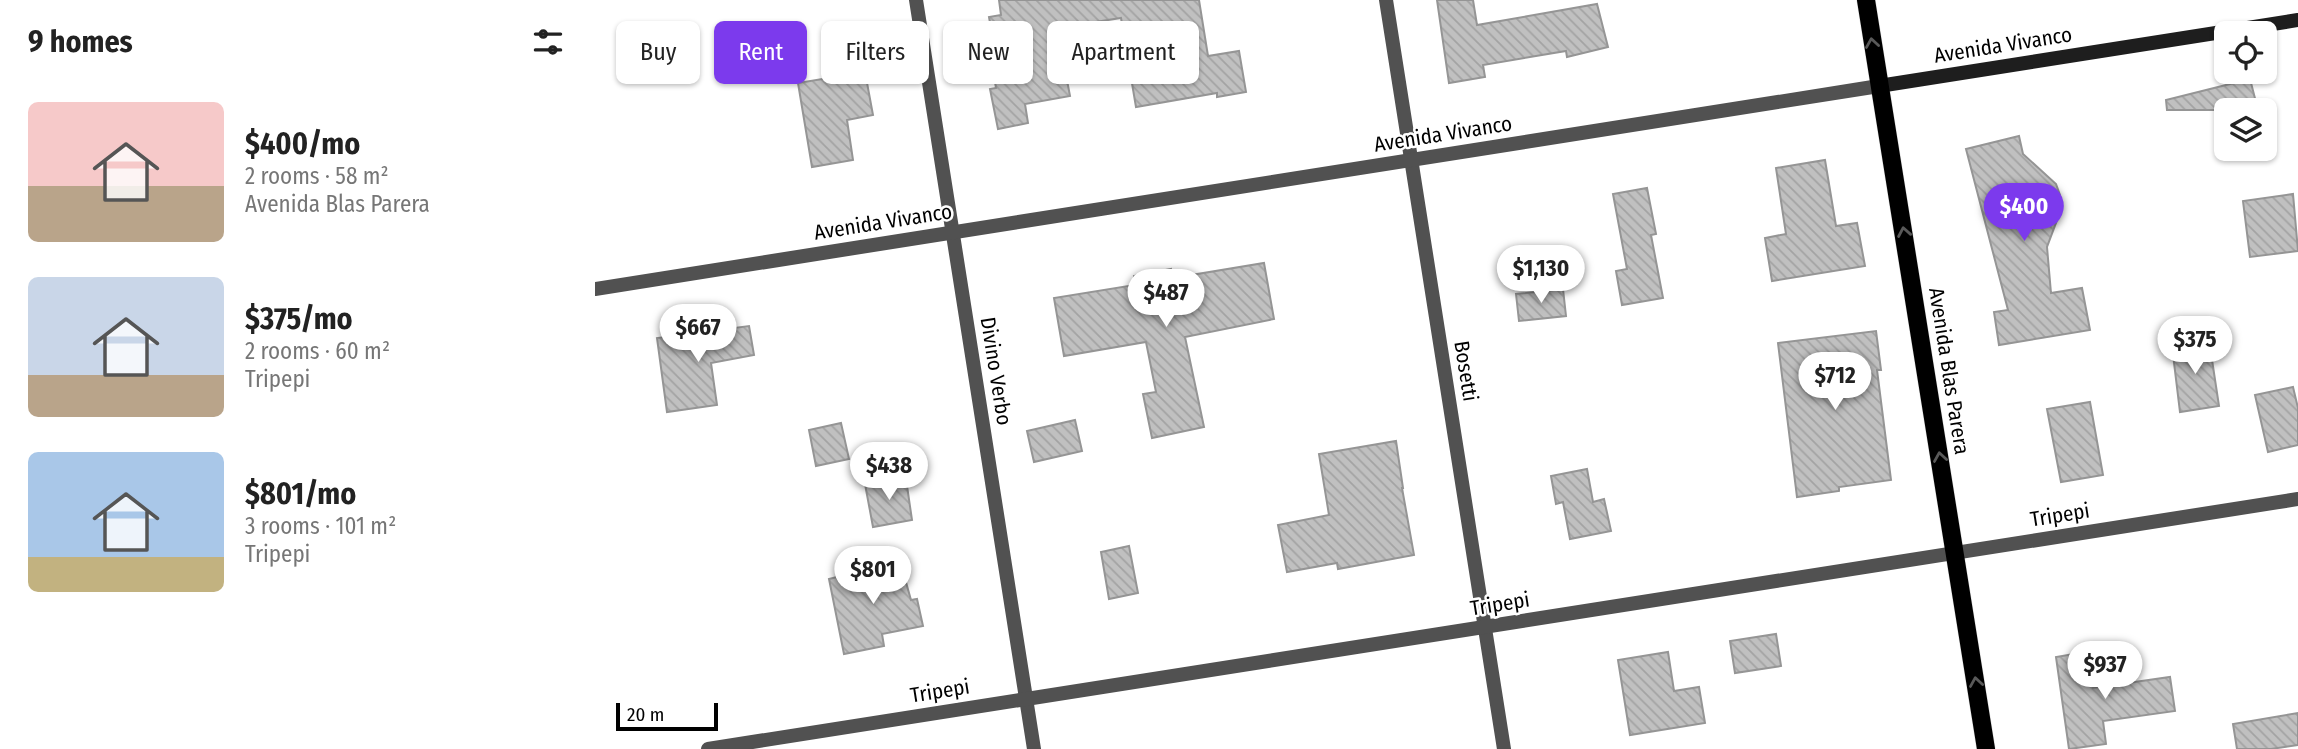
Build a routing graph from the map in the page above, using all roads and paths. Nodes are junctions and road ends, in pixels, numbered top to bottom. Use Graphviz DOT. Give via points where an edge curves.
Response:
graph roads {
  1 [pos="916,0"];
  2 [pos="1386,0"];
  3 [pos="1866,0"];
  4 [pos="2298,20"];
  5 [pos="1879,86"];
  6 [pos="1411,160"];
  7 [pos="952,232"];
  8 [pos="595,289"];
  9 [pos="2298,499"];
  10 [pos="1955,553"];
  11 [pos="1485,627"];
  12 [pos="1026,699"];
  13 [pos="708,749"];
  14 [pos="1034,749"];
  15 [pos="1504,749"];
  16 [pos="1986,749"];
  1 -- 7 [label="street, Divino Verbo"];
  2 -- 6 [label="street, Bosetti"];
  5 -- 3 [label="main road, Avenida Blas Parera, one-way"];
  4 -- 5 [label="main road, Avenida Vivanco"];
  5 -- 6 [label="street, Avenida Vivanco"];
  10 -- 5 [label="main road, Avenida Blas Parera, one-way"];
  6 -- 7 [label="street, Avenida Vivanco"];
  6 -- 11 [label="street, Bosetti"];
  7 -- 8 [label="street, Avenida Vivanco"];
  7 -- 12 [label="street, Divino Verbo"];
  9 -- 10 [label="street, Tripepi"];
  10 -- 11 [label="street, Tripepi"];
  16 -- 10 [label="main road, Avenida Blas Parera, one-way"];
  11 -- 12 [label="street, Tripepi"];
  11 -- 15 [label="street, Bosetti"];
  12 -- 13 [label="street, Tripepi"];
  12 -- 14 [label="street, Divino Verbo"];
}
